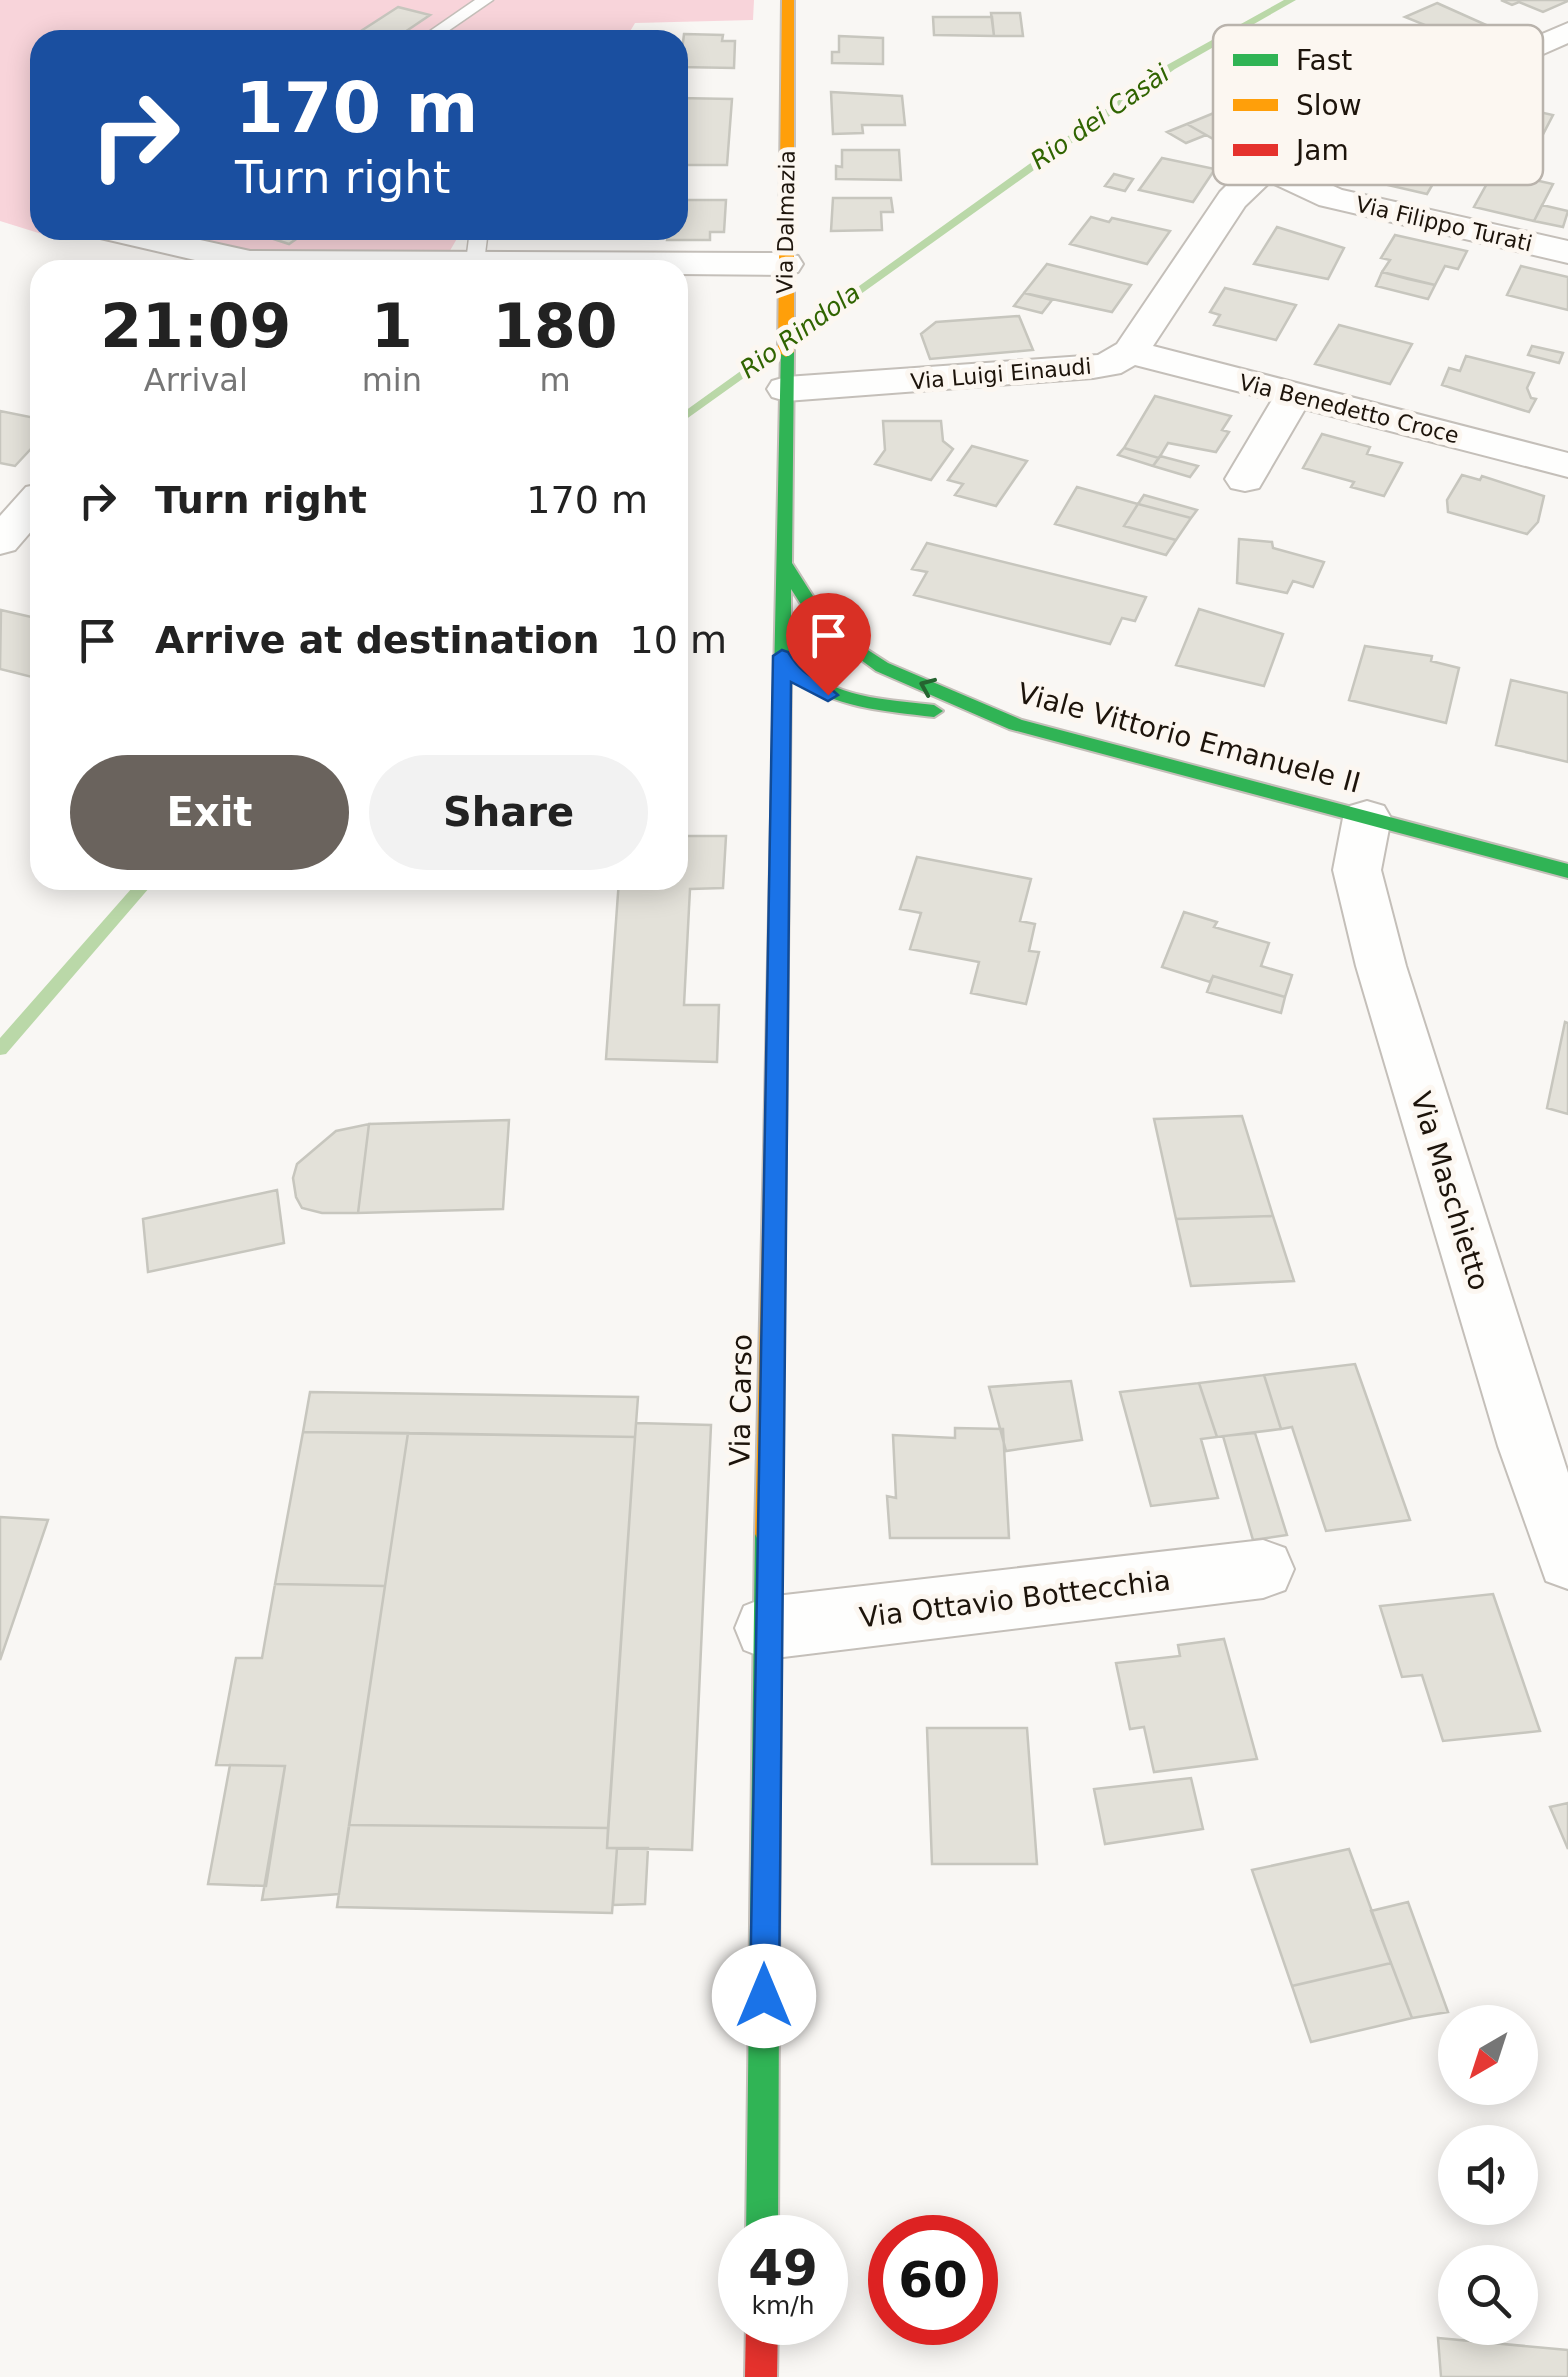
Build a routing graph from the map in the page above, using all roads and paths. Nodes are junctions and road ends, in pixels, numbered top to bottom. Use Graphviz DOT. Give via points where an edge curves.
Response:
graph roads {
  1 [pos="486,0"];
  2 [pos="788,0"];
  3 [pos="440,30"];
  4 [pos="1568,32"];
  5 [pos="1543,43"];
  6 [pos="1543,50"];
  7 [pos="1568,59"];
  8 [pos="1248,185"];
  9 [pos="1303,185"];
  10 [pos="147,240"];
  11 [pos="1568,252"];
  12 [pos="476,254"];
  13 [pos="224,260"];
  14 [pos="362,260"];
  15 [pos="661,260"];
  16 [pos="688,261"];
  17 [pos="785,264"];
  18 [pos="1130,352"];
  19 [pos="786,377"];
  20 [pos="1294,395"];
  21 [pos="1568,465"];
  22 [pos="1245,479"];
  23 [pos="30,507"];
  24 [pos="0,541"];
  25 [pos="784,564"];
  26 [pos="782,656"];
  27 [pos="882,667"];
  28 [pos="857,699"];
  29 [pos="1016,725"];
  30 [pos="781,742"];
  31 [pos="1367,818"];
  32 [pos="1568,871"];
  33 [pos="1568,1560"];
  34 [pos="1263,1570"];
  35 [pos="767,1628"];
  36 [pos="762,2215"];
  37 [pos="762,2345"];
  38 [pos="761,2377"];
  1 -- 3 [label="lane"];
  2 -- 17 [label="main road, Via Dalmazia"];
  4 -- 5 [label="street, Via Luigi Einaudi"];
  6 -- 7 [label="street"];
  8 -- 18 [label="street, Via Luigi Einaudi"];
  9 -- 11 [label="street, Via Filippo Turati" via="1331,198"];
  10 -- 13 [label="street"];
  12 -- 14 [label="street"];
  12 -- 15 [label="street"];
  16 -- 17 [label="street"];
  17 -- 19 [label="main road, Via Dalmazia"];
  18 -- 19 [label="street, Via Luigi Einaudi" via="1093,367"];
  18 -- 20 [label="street, Via Benedetto Croce"];
  19 -- 25 [label="main road, Via Dalmazia"];
  20 -- 21 [label="street, Via Benedetto Croce"];
  20 -- 22 [label="street"];
  23 -- 24 [label="street"];
  25 -- 26 [label="main road, Via Carso"];
  25 -- 27 [label="main road, Viale Vittorio Emanuele II" via="821,622"];
  26 -- 27 [label="main road" via="827,654"];
  26 -- 28 [label="main road" via="805,684"];
  26 -- 30 [label="main road, Via Carso"];
  29 -- 27 [label="main road, Viale Vittorio Emanuele II, one-way"];
  28 -- 29 [label="main road"];
  28 -- 30 [label="main road" via="797,718"];
  29 -- 31 [label="main road, Viale Vittorio Emanuele II"];
  30 -- 35 [label="main road, Via Carso"];
  31 -- 32 [label="main road, Viale Vittorio Emanuele II"];
  31 -- 33 [label="street, Via Maschietto" via="1357,870 1381,966"];
  34 -- 35 [label="street, Via Ottavio Bottecchia"];
  35 -- 36 [label="main road, Via Carso"];
  37 -- 38 [label="main road"];
}
